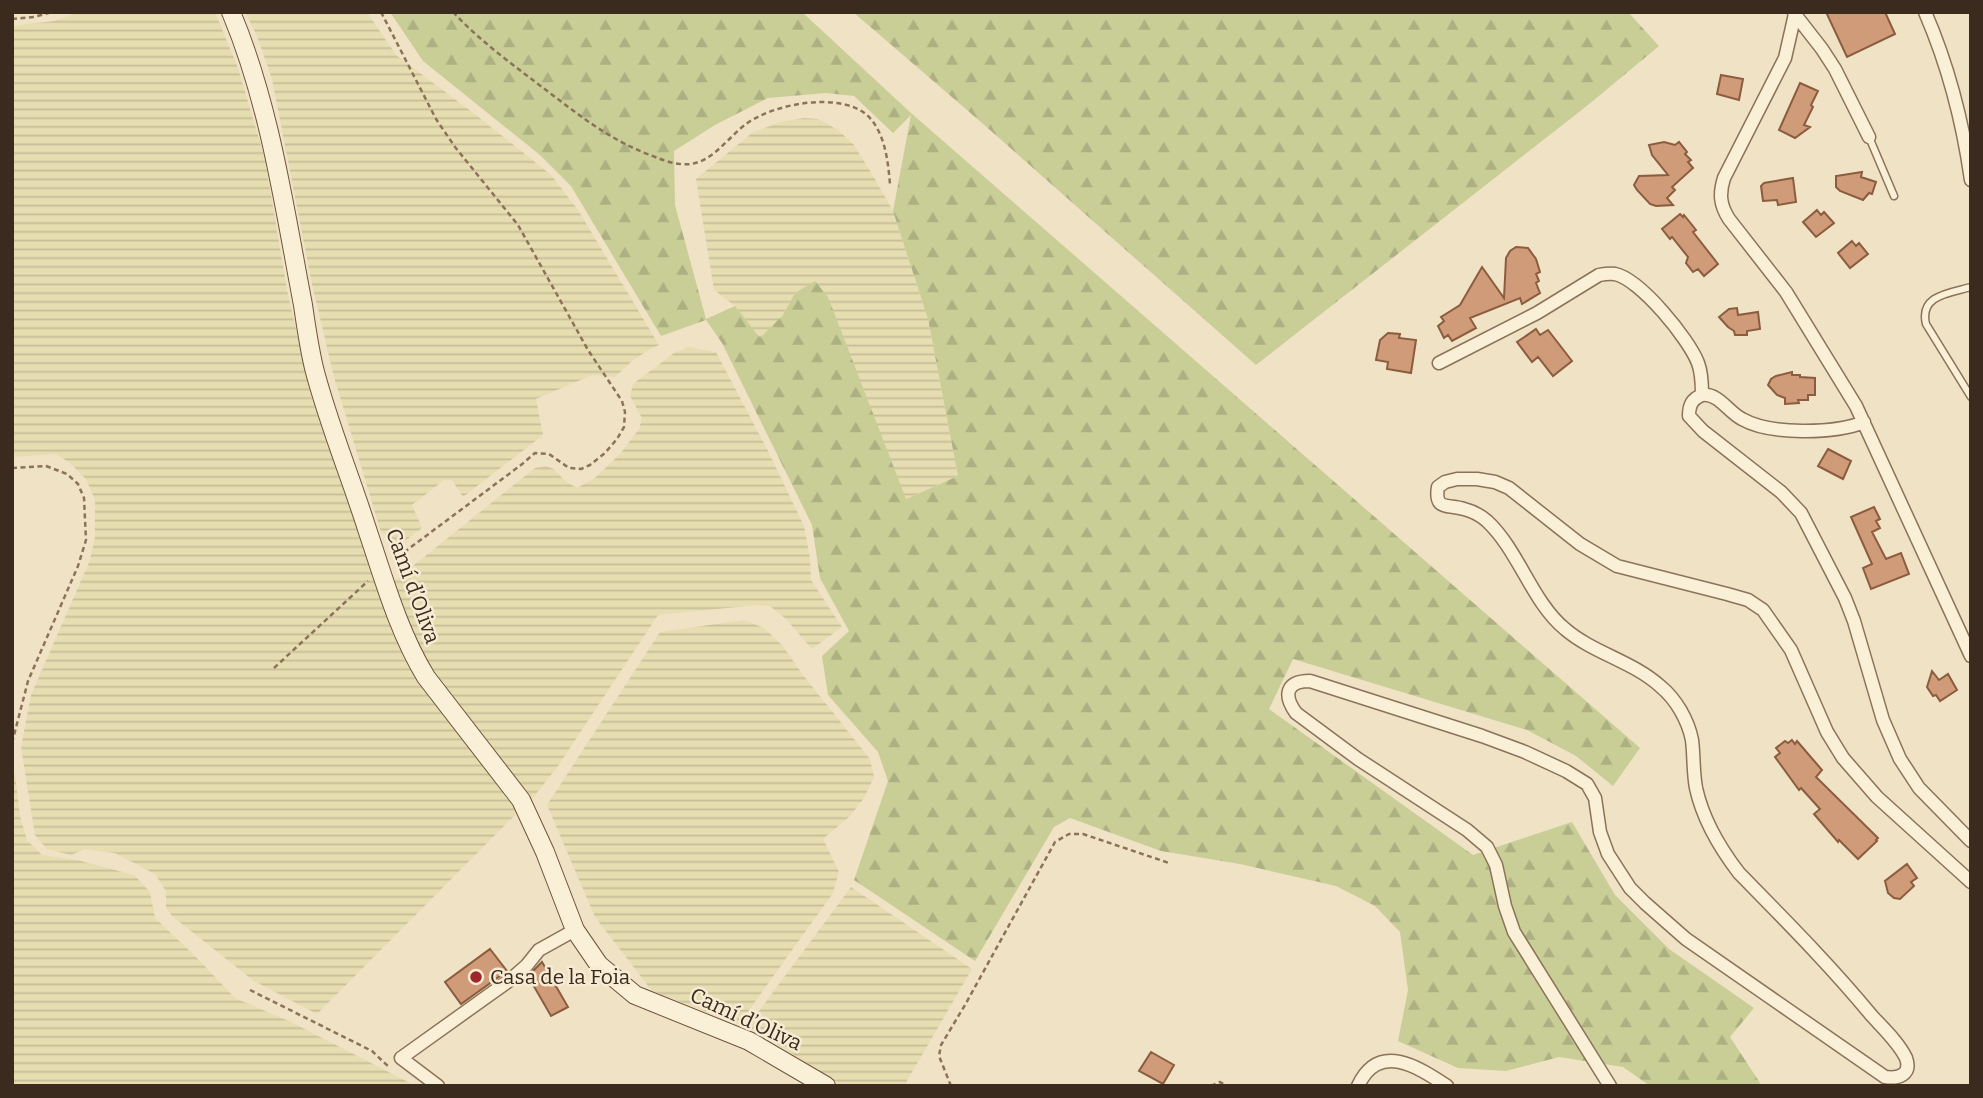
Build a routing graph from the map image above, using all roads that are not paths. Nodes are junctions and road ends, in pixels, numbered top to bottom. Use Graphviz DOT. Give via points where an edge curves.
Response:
graph roads {
  1 [pos="231,12"];
  2 [pos="1925,12"];
  3 [pos="1795,13"];
  4 [pos="1869,137"];
  5 [pos="1971,180"];
  6 [pos="1894,196"];
  7 [pos="1971,287"];
  8 [pos="1439,363"];
  9 [pos="1702,395"];
  10 [pos="1971,397"];
  11 [pos="1864,422"];
  12 [pos="1971,656"];
  13 [pos="1971,841"];
  14 [pos="1971,882"];
  15 [pos="575,930"];
  16 [pos="438,1086"];
  17 [pos="826,1086"];
  18 [pos="1358,1086"];
  19 [pos="1447,1086"];
  20 [pos="1610,1086"];
  1 -- 15 [label="street, Camí d’Oliva" via="270,132 314,368 407,642 426,677 521,800"];
  2 -- 5 [label="street" via="1956,107"];
  3 -- 4 [label="street" via="1835,69"];
  3 -- 11 [label="street" via="1785,58 1724,178 1720,199 1728,219 1799,311"];
  4 -- 6 [label="lane"];
  7 -- 10 [label="lane" via="1937,297 1924,315"];
  8 -- 9 [label="street" via="1537,313 1587,280 1614,274 1643,291 1675,327 1698,362"];
  9 -- 11 [label="street" via="1710,394 1733,415 1756,426 1818,431"];
  9 -- 13 [label="street" via="1689,408 1694,423 1801,513 1854,621 1900,759 1919,788"];
  11 -- 12 [label="street"];
  14 -- 20 [label="street" via="1877,797 1843,758 1791,650 1763,610 1748,600 1617,566 1495,482 1445,482 1438,487 1438,502 1486,520 1564,628 1634,667 1674,701 1692,738 1701,806 1725,855 1838,974 1900,1049 1907,1064 1902,1077 1885,1077 1662,919 1629,887 1608,854 1595,798 1587,784 1549,762 1482,736 1310,681 1295,683 1287,695 1296,713 1487,847 1514,932"];
  15 -- 16 [label="street" via="539,950 510,980 401,1058"];
  15 -- 17 [label="street, Camí d’Oliva" via="599,965 635,995 749,1041"];
  18 -- 19 [label="street" via="1370,1070 1391,1061 1418,1067"];
}
